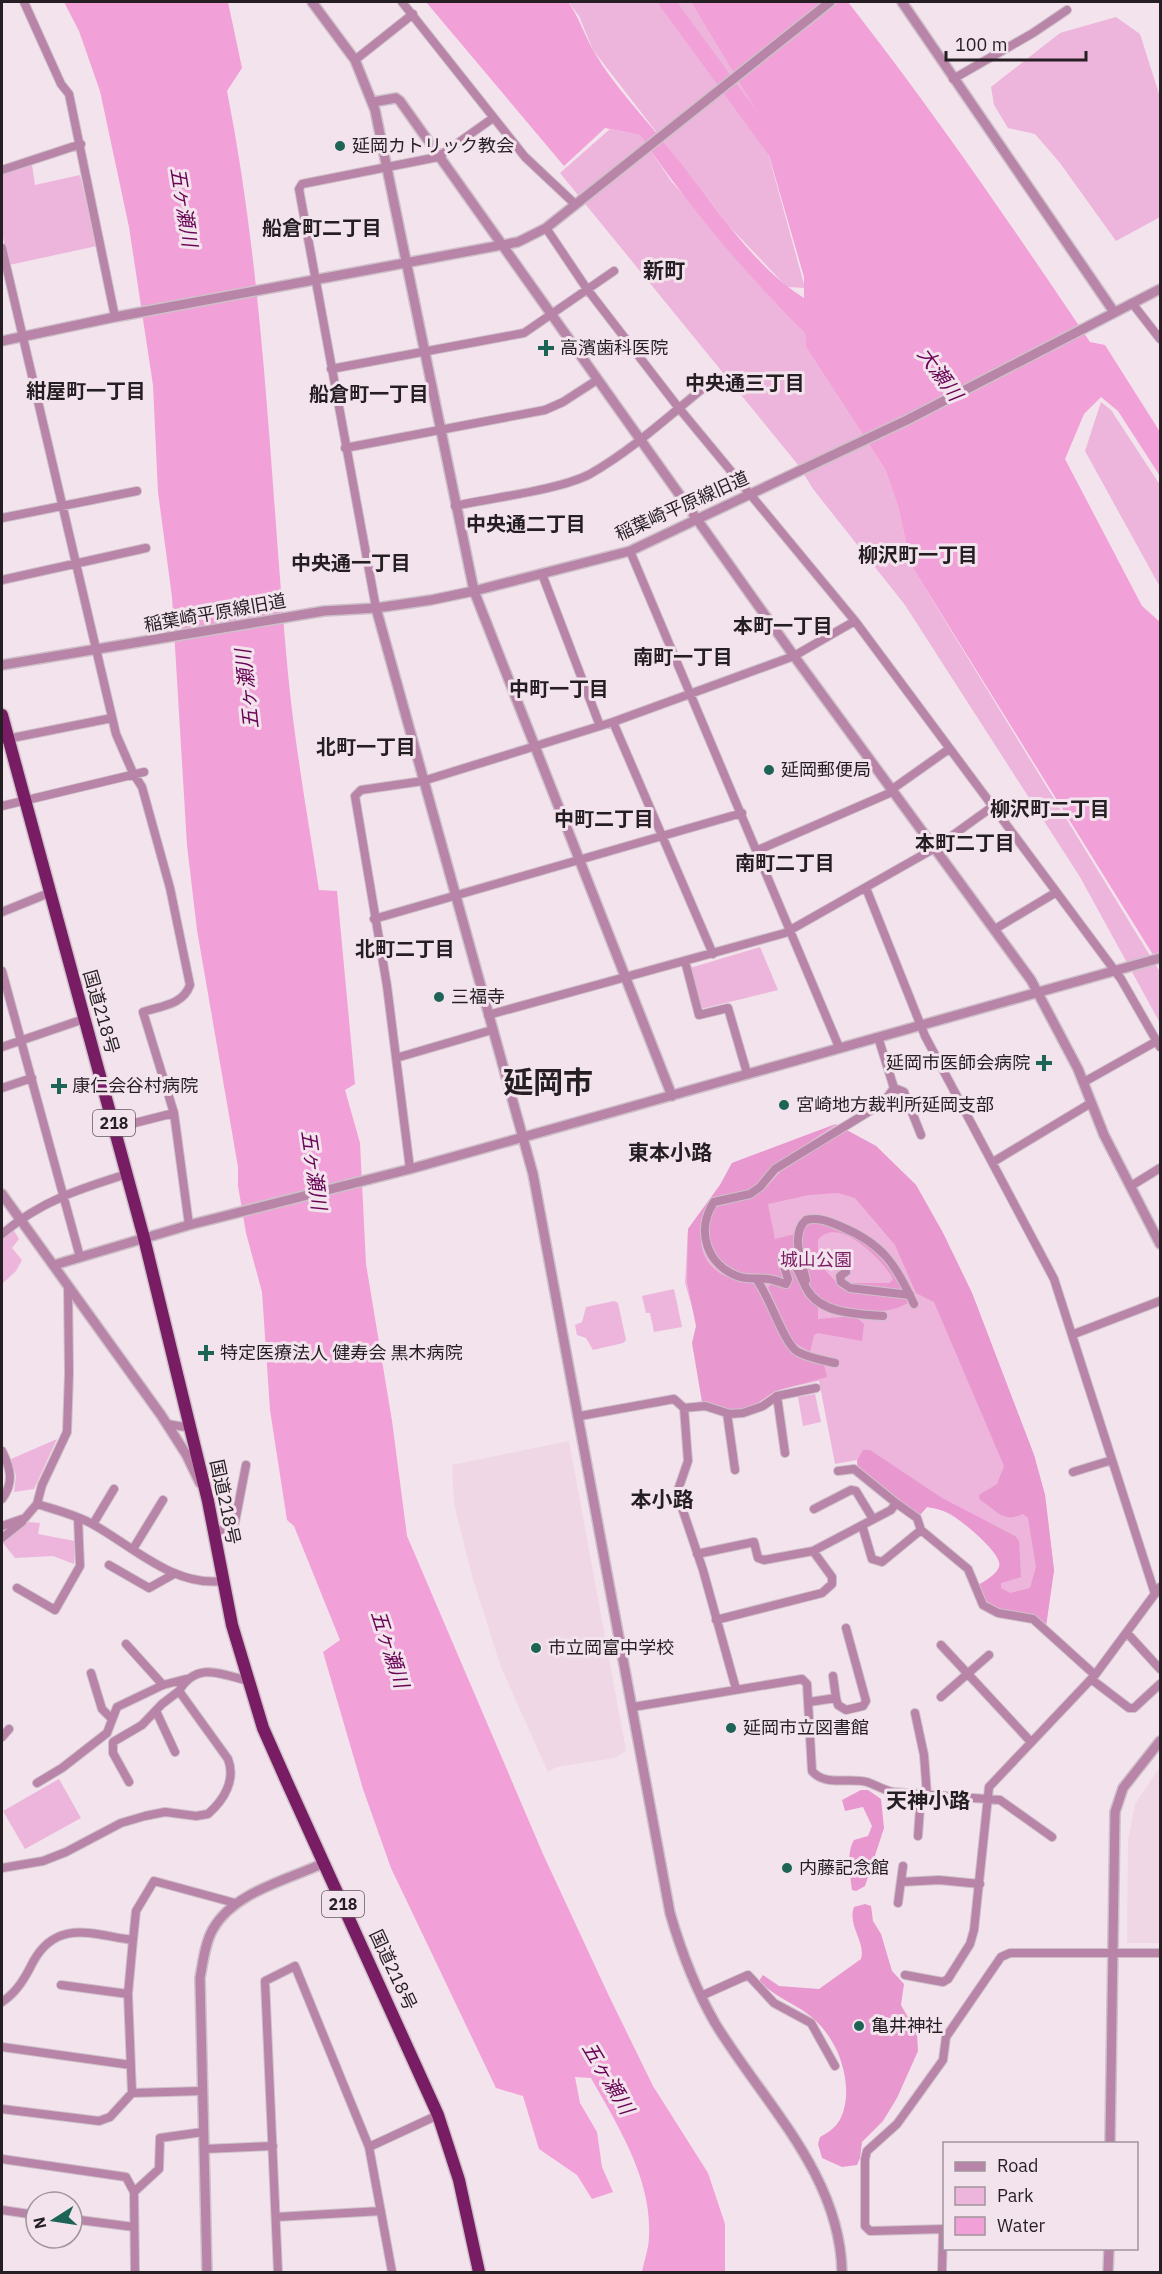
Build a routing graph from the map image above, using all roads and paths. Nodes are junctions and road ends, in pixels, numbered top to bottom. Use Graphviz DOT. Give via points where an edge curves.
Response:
graph roads {
  1 [pos="24,2"];
  2 [pos="312,2"];
  3 [pos="402,2"];
  4 [pos="830,2"];
  5 [pos="902,2"];
  6 [pos="1067,10"];
  7 [pos="413,14"];
  8 [pos="355,60"];
  9 [pos="953,79"];
  10 [pos="373,102"];
  11 [pos="494,118"];
  12 [pos="81,144"];
  13 [pos="438,157"];
  14 [pos="388,169"];
  15 [pos="2,170"];
  16 [pos="577,202"];
  17 [pos="546,228"];
  18 [pos="504,246"];
  19 [pos="2,248"];
  20 [pos="406,263"];
  21 [pos="614,271"];
  22 [pos="315,280"];
  23 [pos="587,288"];
  24 [pos="1161,289"];
  25 [pos="1132,303"];
  26 [pos="1114,312"];
  27 [pos="551,315"];
  28 [pos="118,316"];
  29 [pos="22,336"];
  30 [pos="1161,339"];
  31 [pos="2,341"];
  32 [pos="423,352"];
  33 [pos="330,369"];
  34 [pos="597,380"];
  35 [pos="711,381"];
  36 [pos="678,407"];
  37 [pos="439,430"];
  38 [pos="640,440"];
  39 [pos="345,448"];
  40 [pos="137,491"];
  41 [pos="752,493"];
  42 [pos="63,506"];
  43 [pos="455,506"];
  44 [pos="2,518"];
  45 [pos="696,518"];
  46 [pos="146,548"];
  47 [pos="630,551"];
  48 [pos="76,562"];
  49 [pos="542,574"];
  50 [pos="2,580"];
  51 [pos="474,591"];
  52 [pos="376,608"];
  53 [pos="855,621"];
  54 [pos="96,650"];
  55 [pos="794,657"];
  56 [pos="2,665"];
  57 [pos="691,693"];
  58 [pos="2,715"];
  59 [pos="112,718"];
  60 [pos="613,722"];
  61 [pos="600,726"];
  62 [pos="4,739"];
  63 [pos="534,747"];
  64 [pos="949,749"];
  65 [pos="144,772"];
  66 [pos="132,773"];
  67 [pos="423,781"];
  68 [pos="892,791"];
  69 [pos="24,801"];
  70 [pos="2,806"];
  71 [pos="992,807"];
  72 [pos="742,813"];
  73 [pos="662,835"];
  74 [pos="935,848"];
  75 [pos="758,850"];
  76 [pos="579,860"];
  77 [pos="866,888"];
  78 [pos="50,893"];
  79 [pos="1055,893"];
  80 [pos="454,896"];
  81 [pos="2,912"];
  82 [pos="374,919"];
  83 [pos="790,930"];
  84 [pos="995,930"];
  85 [pos="713,954"];
  86 [pos="1161,958"];
  87 [pos="685,961"];
  88 [pos="2,971"];
  89 [pos="1114,972"];
  90 [pos="626,978"];
  91 [pos="1036,992"];
  92 [pos="488,1016"];
  93 [pos="84,1019"];
  94 [pos="921,1026"];
  95 [pos="492,1030"];
  96 [pos="878,1037"];
  97 [pos="22,1040"];
  98 [pos="1159,1044"];
  99 [pos="2,1047"];
  100 [pos="839,1047"];
  101 [pos="396,1058"];
  102 [pos="747,1073"];
  103 [pos="32,1078"];
  104 [pos="1084,1082"];
  105 [pos="2,1088"];
  106 [pos="894,1088"];
  107 [pos="672,1096"];
  108 [pos="1091,1104"];
  109 [pos="174,1113"];
  110 [pos="115,1128"];
  111 [pos="921,1135"];
  112 [pos="524,1137"];
  113 [pos="993,1162"];
  114 [pos="1161,1168"];
  115 [pos="410,1169"];
  116 [pos="127,1174"];
  117 [pos="1131,1186"];
  118 [pos="2,1194"];
  119 [pos="62,1194"];
  120 [pos="20,1218"];
  121 [pos="189,1225"];
  122 [pos="2,1234"];
  123 [pos="144,1238"];
  124 [pos="1161,1244"];
  125 [pos="80,1257"];
  126 [pos="54,1265"];
  127 [pos="846,1272"];
  128 [pos="756,1280"];
  129 [pos="68,1287"];
  130 [pos="910,1295"];
  131 [pos="813,1297"];
  132 [pos="1161,1301"];
  133 [pos="914,1304"];
  134 [pos="883,1316"];
  135 [pos="1074,1334"];
  136 [pos="835,1363"];
  137 [pos="816,1388"];
  138 [pos="777,1396"];
  139 [pos="684,1408"];
  140 [pos="728,1413"];
  141 [pos="580,1416"];
  142 [pos="167,1424"];
  143 [pos="190,1428"];
  144 [pos="2,1451"];
  145 [pos="785,1453"];
  146 [pos="1112,1460"];
  147 [pos="246,1465"];
  148 [pos="735,1470"];
  149 [pos="838,1471"];
  150 [pos="1073,1472"];
  151 [pos="114,1490"];
  152 [pos="2,1499"];
  153 [pos="163,1500"];
  154 [pos="208,1501"];
  155 [pos="896,1503"];
  156 [pos="37,1504"];
  157 [pos="814,1509"];
  158 [pos="25,1518"];
  159 [pos="78,1518"];
  160 [pos="873,1519"];
  161 [pos="93,1524"];
  162 [pos="862,1525"];
  163 [pos="2,1526"];
  164 [pos="921,1530"];
  165 [pos="214,1534"];
  166 [pos="2,1538"];
  167 [pos="133,1549"];
  168 [pos="813,1551"];
  169 [pos="697,1554"];
  170 [pos="109,1564"];
  171 [pos="174,1574"];
  172 [pos="223,1581"];
  173 [pos="17,1588"];
  174 [pos="1158,1591"];
  175 [pos="716,1620"];
  176 [pos="846,1628"];
  177 [pos="1128,1634"];
  178 [pos="126,1644"];
  179 [pos="941,1645"];
  180 [pos="989,1654"];
  181 [pos="1161,1669"];
  182 [pos="91,1673"];
  183 [pos="968,1674"];
  184 [pos="833,1676"];
  185 [pos="1093,1677"];
  186 [pos="186,1679"];
  187 [pos="248,1681"];
  188 [pos="1161,1683"];
  189 [pos="163,1685"];
  190 [pos="735,1689"];
  191 [pos="179,1691"];
  192 [pos="941,1697"];
  193 [pos="836,1698"];
  194 [pos="808,1702"];
  195 [pos="633,1707"];
  196 [pos="156,1711"];
  197 [pos="915,1713"];
  198 [pos="112,1719"];
  199 [pos="9,1729"];
  200 [pos="2,1737"];
  201 [pos="1161,1741"];
  202 [pos="1030,1742"];
  203 [pos="175,1752"];
  204 [pos="129,1782"];
  205 [pos="37,1783"];
  206 [pos="924,1793"];
  207 [pos="989,1798"];
  208 [pos="918,1836"];
  209 [pos="1052,1837"];
  210 [pos="324,1863"];
  211 [pos="903,1866"];
  212 [pos="2,1868"];
  213 [pos="901,1882"];
  214 [pos="980,1884"];
  215 [pos="235,1903"];
  216 [pos="897,1903"];
  217 [pos="134,1940"];
  218 [pos="1113,1953"];
  219 [pos="1161,1953"];
  220 [pos="905,1975"];
  221 [pos="61,1985"];
  222 [pos="128,1994"];
  223 [pos="701,1996"];
  224 [pos="2,2002"];
  225 [pos="2,2047"];
  226 [pos="131,2065"];
  227 [pos="835,2066"];
  228 [pos="202,2091"];
  229 [pos="132,2093"];
  230 [pos="2,2109"];
  231 [pos="438,2115"];
  232 [pos="203,2132"];
  233 [pos="1110,2142"];
  234 [pos="273,2146"];
  235 [pos="369,2147"];
  236 [pos="204,2149"];
  237 [pos="2,2159"];
  238 [pos="134,2192"];
  239 [pos="2,2210"];
  240 [pos="381,2211"];
  241 [pos="24,2213"];
  242 [pos="276,2217"];
  243 [pos="84,2221"];
  244 [pos="134,2228"];
  245 [pos="943,2230"];
  246 [pos="943,2250"];
  247 [pos="1109,2250"];
  248 [pos="135,2272"];
  249 [pos="207,2272"];
  250 [pos="278,2272"];
  251 [pos="392,2272"];
  252 [pos="479,2272"];
  253 [pos="842,2272"];
  254 [pos="942,2272"];
  255 [pos="1108,2272"];
  1 -- 12 [label="street" via="69,94"];
  2 -- 8 [label="street"];
  3 -- 7 [label="street"];
  4 -- 16 [label="street"];
  5 -- 9 [label="street"];
  6 -- 9 [label="street"];
  7 -- 8 [label="street"];
  7 -- 11 [label="street"];
  8 -- 10 [label="street"];
  9 -- 26 [label="street"];
  10 -- 13 [label="street" via="396,98 400,101"];
  10 -- 14 [label="street"];
  11 -- 13 [label="street"];
  11 -- 16 [label="street" via="536,170"];
  12 -- 15 [label="street"];
  12 -- 28 [label="street"];
  13 -- 14 [label="street"];
  13 -- 18 [label="street"];
  14 -- 20 [label="street"];
  14 -- 22 [label="street" via="303,184 299,189"];
  16 -- 17 [label="street"];
  17 -- 18 [label="street"];
  17 -- 23 [label="street"];
  18 -- 20 [label="street"];
  18 -- 27 [label="street"];
  19 -- 29 [label="street"];
  20 -- 22 [label="street"];
  20 -- 32 [label="street"];
  21 -- 23 [label="street"];
  22 -- 28 [label="street"];
  22 -- 33 [label="street"];
  23 -- 27 [label="street"];
  23 -- 36 [label="street"];
  24 -- 25 [label="street, 稲葉崎平原線旧道"];
  25 -- 26 [label="street, 稲葉崎平原線旧道"];
  25 -- 30 [label="street"];
  26 -- 41 [label="street, 稲葉崎平原線旧道" via="907,420"];
  27 -- 32 [label="street" via="524,333"];
  27 -- 34 [label="street"];
  28 -- 29 [label="street"];
  29 -- 31 [label="street"];
  29 -- 42 [label="street"];
  32 -- 33 [label="street"];
  32 -- 37 [label="street"];
  33 -- 39 [label="street"];
  34 -- 37 [label="street" via="545,410"];
  34 -- 38 [label="street"];
  35 -- 36 [label="street"];
  36 -- 38 [label="street"];
  36 -- 41 [label="street"];
  37 -- 39 [label="street"];
  37 -- 43 [label="street"];
  38 -- 43 [label="street" via="589,474 569,482"];
  38 -- 45 [label="street"];
  39 -- 52 [label="street"];
  40 -- 42 [label="street"];
  41 -- 45 [label="street, 稲葉崎平原線旧道"];
  41 -- 53 [label="street"];
  42 -- 44 [label="street"];
  42 -- 48 [label="street"];
  43 -- 51 [label="street"];
  45 -- 47 [label="street, 稲葉崎平原線旧道"];
  45 -- 55 [label="street"];
  46 -- 48 [label="street"];
  47 -- 49 [label="street, 稲葉崎平原線旧道"];
  47 -- 57 [label="street"];
  48 -- 50 [label="street"];
  48 -- 54 [label="street"];
  49 -- 51 [label="street, 稲葉崎平原線旧道"];
  49 -- 61 [label="street"];
  51 -- 52 [label="street, 稲葉崎平原線旧道"];
  51 -- 63 [label="street"];
  52 -- 54 [label="street, 稲葉崎平原線旧道" via="324,611"];
  52 -- 67 [label="street"];
  53 -- 55 [label="street"];
  53 -- 64 [label="street"];
  54 -- 56 [label="street, 稲葉崎平原線旧道"];
  54 -- 59 [label="street"];
  55 -- 57 [label="street"];
  55 -- 68 [label="street"];
  57 -- 60 [label="street"];
  57 -- 72 [label="street"];
  58 -- 62 [label="highway, 国道218号 / 218"];
  59 -- 62 [label="street"];
  59 -- 66 [label="street"];
  60 -- 61 [label="street"];
  60 -- 73 [label="street"];
  61 -- 63 [label="street"];
  62 -- 69 [label="highway, 国道218号 / 218"];
  63 -- 67 [label="street"];
  63 -- 76 [label="street"];
  64 -- 68 [label="street"];
  64 -- 71 [label="street"];
  65 -- 66 [label="street"];
  66 -- 69 [label="street"];
  66 -- 109 [label="street" via="142,787 170,888 190,985 178,1001 143,1012"];
  67 -- 80 [label="street"];
  67 -- 82 [label="street" via="361,789 355,796"];
  68 -- 74 [label="street"];
  68 -- 75 [label="street"];
  69 -- 70 [label="street"];
  69 -- 78 [label="highway, 国道218号 / 218"];
  71 -- 74 [label="street"];
  71 -- 79 [label="street"];
  72 -- 73 [label="street"];
  72 -- 75 [label="street"];
  73 -- 76 [label="street"];
  73 -- 85 [label="street"];
  74 -- 77 [label="street"];
  74 -- 84 [label="street"];
  75 -- 83 [label="street"];
  76 -- 80 [label="street"];
  76 -- 90 [label="street"];
  77 -- 83 [label="street"];
  77 -- 94 [label="street"];
  78 -- 81 [label="street"];
  78 -- 93 [label="highway, 国道218号 / 218"];
  79 -- 84 [label="street"];
  79 -- 89 [label="street"];
  80 -- 82 [label="street"];
  80 -- 92 [label="street"];
  82 -- 101 [label="street"];
  83 -- 85 [label="street"];
  83 -- 100 [label="street"];
  84 -- 91 [label="street"];
  85 -- 87 [label="street"];
  86 -- 89 [label="street"];
  87 -- 90 [label="street"];
  87 -- 102 [label="street" via="699,1015 728,1008"];
  88 -- 97 [label="street"];
  89 -- 91 [label="street"];
  89 -- 98 [label="street"];
  90 -- 92 [label="street"];
  90 -- 107 [label="street"];
  91 -- 94 [label="street"];
  91 -- 104 [label="street"];
  92 -- 95 [label="street"];
  93 -- 97 [label="street"];
  93 -- 110 [label="highway, 国道218号 / 218"];
  94 -- 96 [label="street"];
  94 -- 113 [label="street"];
  95 -- 101 [label="street"];
  95 -- 112 [label="street"];
  96 -- 100 [label="street"];
  96 -- 106 [label="street"];
  97 -- 99 [label="street"];
  97 -- 103 [label="street"];
  98 -- 104 [label="street"];
  100 -- 102 [label="street"];
  101 -- 115 [label="street"];
  102 -- 107 [label="street"];
  103 -- 105 [label="street"];
  103 -- 119 [label="street"];
  104 -- 108 [label="street"];
  106 -- 111 [label="street" via="904,1092"];
  106 -- 128 [label="street" via="883,1103 775,1169 750,1194 714,1202 704,1233 708,1251 725,1269"];
  107 -- 112 [label="street"];
  108 -- 113 [label="street"];
  108 -- 117 [label="street"];
  109 -- 110 [label="street"];
  109 -- 121 [label="street"];
  110 -- 116 [label="highway, 国道218号 / 218"];
  112 -- 115 [label="street"];
  112 -- 141 [label="street"];
  113 -- 135 [label="street" via="1054,1279"];
  114 -- 117 [label="street"];
  115 -- 121 [label="street"];
  116 -- 119 [label="street"];
  116 -- 123 [label="highway, 国道218号 / 218"];
  117 -- 124 [label="street"];
  118 -- 120 [label="street"];
  119 -- 120 [label="street"];
  119 -- 125 [label="street"];
  120 -- 122 [label="street"];
  120 -- 126 [label="street"];
  121 -- 123 [label="street"];
  123 -- 125 [label="street"];
  123 -- 143 [label="highway, 国道218号 / 218"];
  125 -- 126 [label="street"];
  126 -- 129 [label="street"];
  127 -- 130 [label="street" via="840,1276 841,1282 850,1288"];
  128 -- 131 [label="street" via="786,1284 782,1260 789,1258"];
  128 -- 136 [label="street" via="774,1307 790,1345 797,1352"];
  129 -- 142 [label="street"];
  129 -- 156 [label="street" via="67,1430"];
  130 -- 131 [label="street" via="895,1266 874,1244 815,1218 803,1222 798,1240"];
  130 -- 133 [label="street"];
  131 -- 134 [label="street" via="833,1309"];
  132 -- 135 [label="street"];
  135 -- 146 [label="street"];
  137 -- 138 [label="street"];
  138 -- 140 [label="street" via="756,1409"];
  138 -- 145 [label="street"];
  139 -- 140 [label="street" via="705,1406"];
  139 -- 141 [label="street" via="674,1400"];
  139 -- 169 [label="street" via="688,1461 678,1490"];
  140 -- 148 [label="street"];
  141 -- 195 [label="street"];
  142 -- 143 [label="street"];
  142 -- 154 [label="street"];
  143 -- 154 [label="highway, 国道218号 / 218"];
  144 -- 152 [label="street" via="11,1476"];
  146 -- 150 [label="street"];
  146 -- 174 [label="street"];
  147 -- 165 [label="street" via="235,1522"];
  149 -- 155 [label="street" via="854,1469"];
  151 -- 161 [label="street"];
  153 -- 167 [label="street"];
  154 -- 165 [label="highway, 国道218号 / 218"];
  155 -- 160 [label="street"];
  155 -- 164 [label="street" via="916,1518"];
  156 -- 158 [label="street"];
  156 -- 159 [label="street"];
  157 -- 160 [label="street" via="851,1490 856,1491"];
  158 -- 163 [label="street"];
  158 -- 166 [label="street"];
  159 -- 161 [label="street"];
  159 -- 173 [label="street" via="80,1566 55,1610"];
  160 -- 162 [label="street"];
  161 -- 167 [label="street"];
  162 -- 164 [label="street" via="870,1554 877,1562"];
  162 -- 168 [label="street"];
  164 -- 185 [label="street" via="968,1569 983,1605 998,1613 1033,1620"];
  165 -- 172 [label="highway, 国道218号 / 218"];
  167 -- 171 [label="street"];
  168 -- 169 [label="street" via="764,1560 758,1558 754,1542"];
  168 -- 175 [label="street" via="832,1577 829,1588 822,1593"];
  169 -- 175 [label="street"];
  170 -- 171 [label="street" via="149,1588"];
  171 -- 172 [label="street" via="196,1582"];
  172 -- 187 [label="highway, 国道218号 / 218"];
  174 -- 177 [label="street"];
  175 -- 190 [label="street"];
  176 -- 193 [label="street" via="866,1701 863,1706 846,1710"];
  177 -- 181 [label="street"];
  177 -- 185 [label="street"];
  178 -- 189 [label="street"];
  179 -- 183 [label="street"];
  180 -- 183 [label="street"];
  182 -- 198 [label="street" via="102,1709"];
  183 -- 192 [label="street"];
  183 -- 202 [label="street"];
  184 -- 193 [label="street"];
  185 -- 188 [label="street" via="1129,1708 1134,1708"];
  185 -- 202 [label="street"];
  186 -- 187 [label="street" via="207,1671"];
  186 -- 189 [label="street"];
  186 -- 191 [label="street"];
  187 -- 210 [label="highway, 国道218号 / 218" via="263,1728"];
  189 -- 198 [label="street" via="117,1707"];
  190 -- 194 [label="street" via="802,1679 807,1684"];
  190 -- 195 [label="street"];
  191 -- 196 [label="street"];
  191 -- 212 [label="street" via="232,1768 217,1807 196,1816 165,1812 121,1823 58,1855"];
  193 -- 194 [label="street"];
  194 -- 206 [label="street" via="812,1771 817,1776 866,1782 893,1792"];
  195 -- 223 [label="street" via="670,1913"];
  196 -- 203 [label="street"];
  196 -- 204 [label="street" via="142,1725 113,1742"];
  197 -- 206 [label="street" via="924,1755"];
  198 -- 205 [label="street" via="107,1732"];
  199 -- 200 [label="street"];
  201 -- 218 [label="street" via="1117,1801"];
  202 -- 207 [label="street" via="989,1787"];
  206 -- 207 [label="street"];
  206 -- 208 [label="street"];
  207 -- 209 [label="street" via="1000,1800"];
  207 -- 214 [label="street"];
  210 -- 215 [label="street"];
  210 -- 231 [label="highway, 国道218号 / 218"];
  211 -- 213 [label="street"];
  213 -- 214 [label="street"];
  213 -- 216 [label="street"];
  214 -- 220 [label="street" via="970,1944 948,1979 943,1982"];
  215 -- 217 [label="street" via="154,1881 136,1911"];
  215 -- 228 [label="street" via="213,1928 200,1978"];
  217 -- 222 [label="street"];
  217 -- 224 [label="street" via="63,1933 44,1948 23,1981"];
  218 -- 219 [label="street"];
  218 -- 233 [label="street"];
  218 -- 245 [label="street" via="1010,1953 1001,1957 946,2037 943,2060 931,2078 897,2124 867,2151 865,2226 870,2231"];
  221 -- 222 [label="street"];
  222 -- 226 [label="street"];
  223 -- 227 [label="street" via="748,1975 774,2003 811,2023"];
  223 -- 253 [label="street" via="814,2171 834,2218"];
  225 -- 226 [label="street"];
  226 -- 229 [label="street"];
  228 -- 229 [label="street"];
  228 -- 232 [label="street"];
  229 -- 230 [label="street" via="111,2116 99,2121"];
  231 -- 235 [label="street"];
  231 -- 252 [label="highway, 国道218号 / 218" via="462,2190"];
  232 -- 236 [label="street"];
  232 -- 238 [label="street" via="160,2138 159,2169"];
  234 -- 235 [label="street" via="265,1981 295,1966"];
  234 -- 236 [label="street"];
  234 -- 242 [label="street"];
  235 -- 240 [label="street"];
  236 -- 249 [label="street"];
  237 -- 238 [label="street" via="126,2177"];
  238 -- 244 [label="street"];
  239 -- 241 [label="street"];
  240 -- 242 [label="street"];
  240 -- 251 [label="street"];
  242 -- 250 [label="street"];
  243 -- 244 [label="street"];
  244 -- 248 [label="street"];
  246 -- 254 [label="street"];
  247 -- 255 [label="street"];
}
